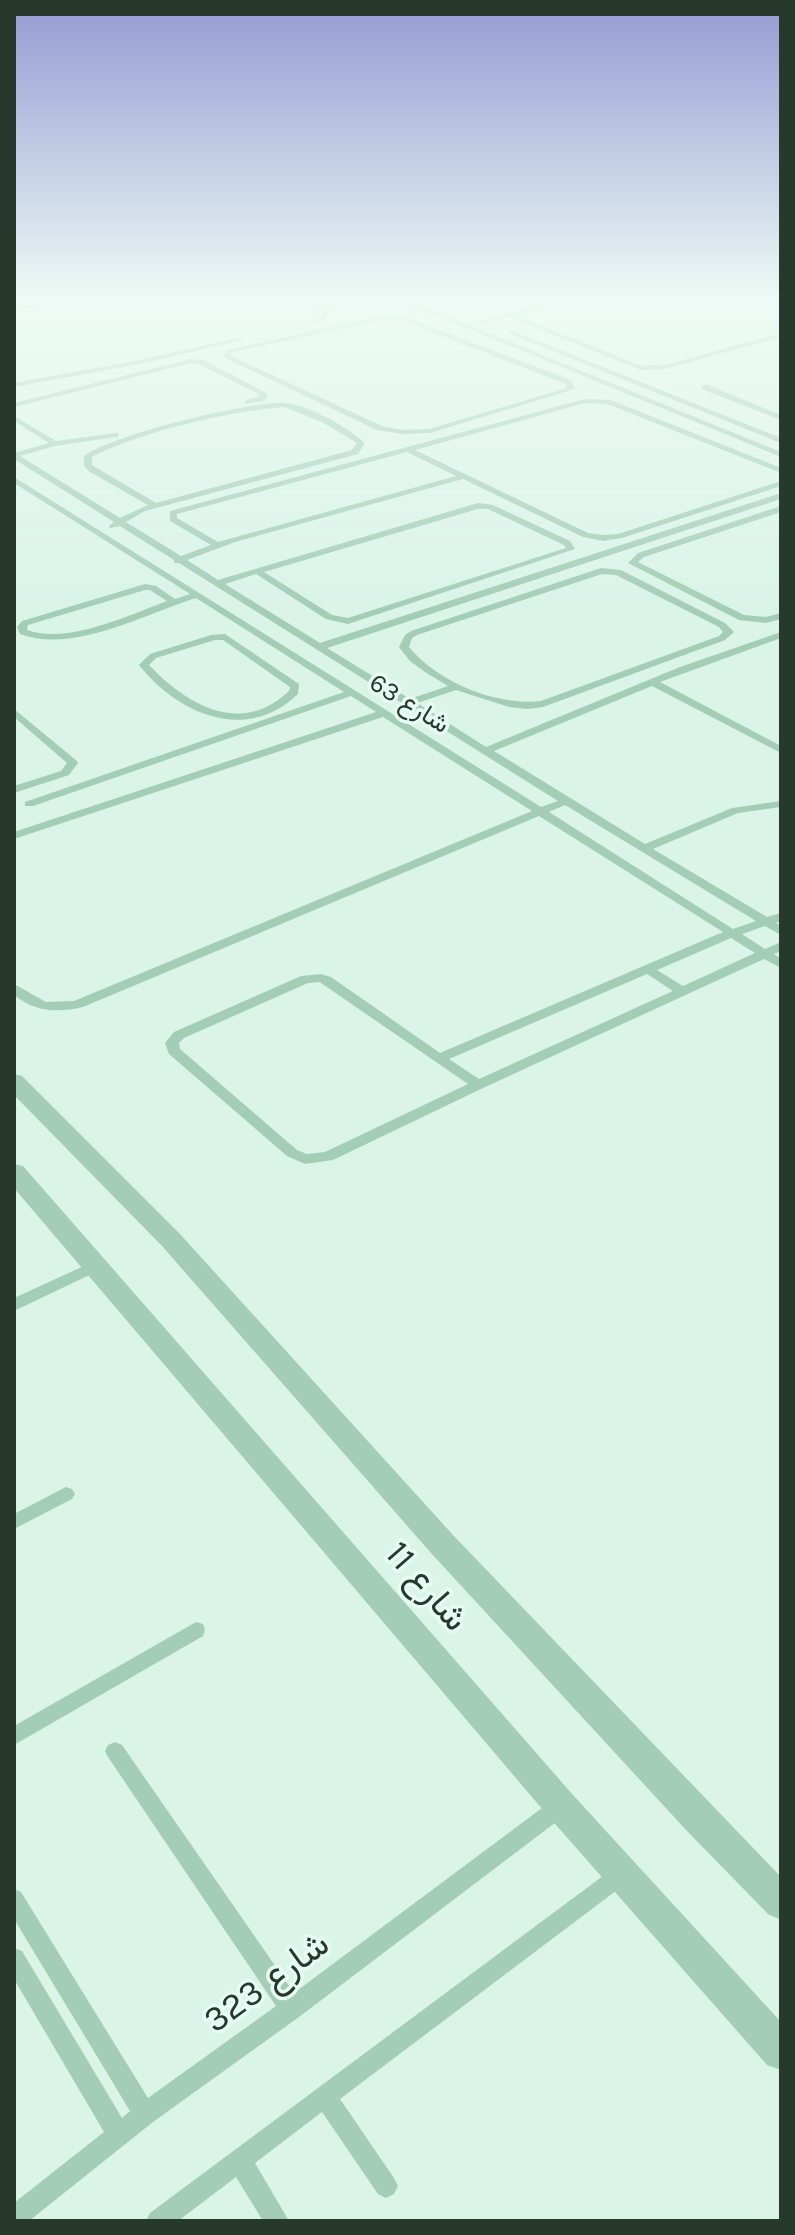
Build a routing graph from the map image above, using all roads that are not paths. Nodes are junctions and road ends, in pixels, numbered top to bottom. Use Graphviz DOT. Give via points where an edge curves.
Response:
graph roads {
  1 [pos="244,401"];
  2 [pos="321,401"];
  3 [pos="530,401"];
  4 [pos="590,401"];
  5 [pos="603,401"];
  6 [pos="650,401"];
  7 [pos="682,401"];
  8 [pos="740,401"];
  9 [pos="14,418"];
  10 [pos="781,418"];
  11 [pos="781,441"];
  12 [pos="55,444"];
  13 [pos="407,449"];
  14 [pos="781,455"];
  15 [pos="14,456"];
  16 [pos="781,471"];
  17 [pos="43,476"];
  18 [pos="464,476"];
  19 [pos="16,481"];
  20 [pos="781,483"];
  21 [pos="32,490"];
  22 [pos="14,495"];
  23 [pos="781,496"];
  24 [pos="154,505"];
  25 [pos="781,509"];
  26 [pos="121,523"];
  27 [pos="97,530"];
  28 [pos="217,545"];
  29 [pos="181,560"];
  30 [pos="160,571"];
  31 [pos="257,571"];
  32 [pos="217,583"];
  33 [pos="198,595"];
  34 [pos="174,602"];
  35 [pos="781,616"];
  36 [pos="14,617"];
  37 [pos="273,619"];
  38 [pos="250,628"];
  39 [pos="781,635"];
  40 [pos="227,638"];
  41 [pos="319,647"];
  42 [pos="325,677"];
  43 [pos="652,682"];
  44 [pos="295,686"];
  45 [pos="457,686"];
  46 [pos="351,693"];
  47 [pos="408,703"];
  48 [pos="14,712"];
  49 [pos="383,713"];
  50 [pos="451,728"];
  51 [pos="422,738"];
  52 [pos="487,750"];
  53 [pos="781,750"];
  54 [pos="14,790"];
  55 [pos="566,801"];
  56 [pos="29,804"];
  57 [pos="781,804"];
  58 [pos="537,812"];
  59 [pos="14,836"];
  60 [pos="644,848"];
  61 [pos="775,920"];
  62 [pos="781,931"];
  63 [pos="732,933"];
  64 [pos="781,946"];
  65 [pos="765,953"];
  66 [pos="781,964"];
  67 [pos="648,969"];
  68 [pos="14,988"];
  69 [pos="680,990"];
  70 [pos="440,1058"];
  71 [pos="14,1081"];
  72 [pos="478,1085"];
  73 [pos="14,1172"];
  74 [pos="97,1265"];
  75 [pos="14,1305"];
  76 [pos="66,1494"];
  77 [pos="14,1522"];
  78 [pos="196,1630"];
  79 [pos="14,1736"];
  80 [pos="115,1751"];
  81 [pos="561,1806"];
  82 [pos="622,1874"];
  83 [pos="14,1899"];
  84 [pos="781,1902"];
  85 [pos="14,1959"];
  86 [pos="291,2009"];
  87 [pos="781,2051"];
  88 [pos="326,2098"];
  89 [pos="145,2114"];
  90 [pos="120,2136"];
  91 [pos="240,2161"];
  92 [pos="386,2186"];
  93 [pos="14,2218"];
  94 [pos="158,2221"];
  95 [pos="277,2221"];
  1 -- 12 [label="lane" via="109,436"];
  2 -- 3 [label="lane" via="380,428 402,432 430,431"];
  4 -- 13 [label="lane"];
  5 -- 16 [label="lane"];
  6 -- 14 [label="lane"];
  7 -- 11 [label="lane"];
  8 -- 10 [label="lane"];
  9 -- 12 [label="lane"];
  12 -- 15 [label="lane"];
  13 -- 18 [label="lane"];
  13 -- 28 [label="lane" via="173,513 173,519"];
  15 -- 17 [label="lane, شارع 63"];
  17 -- 19 [label="lane"];
  17 -- 26 [label="lane, شارع 63"];
  18 -- 20 [label="lane" via="586,535 603,538"];
  18 -- 28 [label="lane"];
  19 -- 21 [label="lane, شارع 63"];
  21 -- 22 [label="lane"];
  21 -- 27 [label="lane, شارع 63"];
  23 -- 41 [label="lane"];
  24 -- 24 [label="lane" via="355,452 361,443 298,409 271,405 115,443 88,456 93,470"];
  24 -- 26 [label="lane"];
  25 -- 35 [label="lane" via="641,555 632,563 742,618"];
  26 -- 27 [label="lane"];
  26 -- 29 [label="lane, شارع 63"];
  27 -- 30 [label="lane, شارع 63"];
  28 -- 29 [label="lane"];
  29 -- 30 [label="lane"];
  29 -- 32 [label="lane, شارع 63"];
  30 -- 33 [label="lane, شارع 63"];
  30 -- 36 [label="lane"];
  31 -- 31 [label="lane" via="329,617 348,621 571,549 495,509 478,506"];
  31 -- 32 [label="lane"];
  32 -- 37 [label="lane, شارع 63"];
  33 -- 34 [label="lane"];
  33 -- 38 [label="lane, شارع 63"];
  34 -- 34 [label="lane" via="58,638 28,636 22,627 145,587"];
  37 -- 38 [label="lane"];
  37 -- 41 [label="lane, شارع 63"];
  38 -- 40 [label="lane"];
  38 -- 42 [label="lane, شارع 63"];
  39 -- 43 [label="lane"];
  40 -- 44 [label="lane"];
  40 -- 44 [label="lane" via="216,636 153,656 144,665 219,717 281,703"];
  41 -- 47 [label="lane, شارع 63"];
  42 -- 44 [label="lane"];
  42 -- 46 [label="lane, شارع 63"];
  43 -- 52 [label="lane"];
  43 -- 53 [label="lane"];
  45 -- 45 [label="lane" via="494,702 533,707 729,632 618,572 601,571 408,637 407,652"];
  45 -- 47 [label="lane"];
  46 -- 49 [label="lane, شارع 63"];
  46 -- 56 [label="lane"];
  47 -- 50 [label="lane, شارع 63"];
  48 -- 54 [label="lane" via="73,763 65,773"];
  49 -- 51 [label="lane, شارع 63"];
  49 -- 59 [label="lane"];
  50 -- 51 [label="lane"];
  50 -- 52 [label="lane, شارع 63"];
  51 -- 58 [label="lane, شارع 63"];
  52 -- 55 [label="lane, شارع 63"];
  55 -- 58 [label="lane"];
  55 -- 60 [label="lane, شارع 63"];
  57 -- 60 [label="lane" via="736,810"];
  58 -- 63 [label="lane, شارع 63"];
  58 -- 68 [label="lane" via="78,1004 39,1006"];
  60 -- 61 [label="lane, شارع 63"];
  61 -- 62 [label="lane, شارع 63"];
  61 -- 63 [label="lane"];
  63 -- 65 [label="lane, شارع 63"];
  63 -- 67 [label="lane"];
  64 -- 65 [label="lane"];
  65 -- 66 [label="lane, شارع 63"];
  65 -- 69 [label="lane"];
  67 -- 69 [label="lane"];
  67 -- 70 [label="lane"];
  69 -- 72 [label="lane"];
  70 -- 72 [label="lane"];
  70 -- 72 [label="lane" via="316,978 179,1035 172,1047 305,1159 328,1157"];
  71 -- 84 [label="street, شارع 11" via="171,1240 442,1544"];
  73 -- 74 [label="street, شارع 11"];
  74 -- 75 [label="lane"];
  74 -- 81 [label="street, شارع 11"];
  76 -- 77 [label="lane"];
  78 -- 79 [label="lane"];
  80 -- 86 [label="lane"];
  81 -- 82 [label="street, شارع 11"];
  81 -- 86 [label="lane, شارع 323"];
  82 -- 87 [label="street, شارع 11"];
  82 -- 88 [label="lane"];
  83 -- 89 [label="lane"];
  85 -- 90 [label="lane"];
  86 -- 89 [label="lane, شارع 323"];
  88 -- 91 [label="lane"];
  88 -- 92 [label="lane"];
  89 -- 90 [label="lane, شارع 323"];
  90 -- 93 [label="lane, شارع 323"];
  91 -- 94 [label="lane"];
  91 -- 95 [label="lane"];
}
